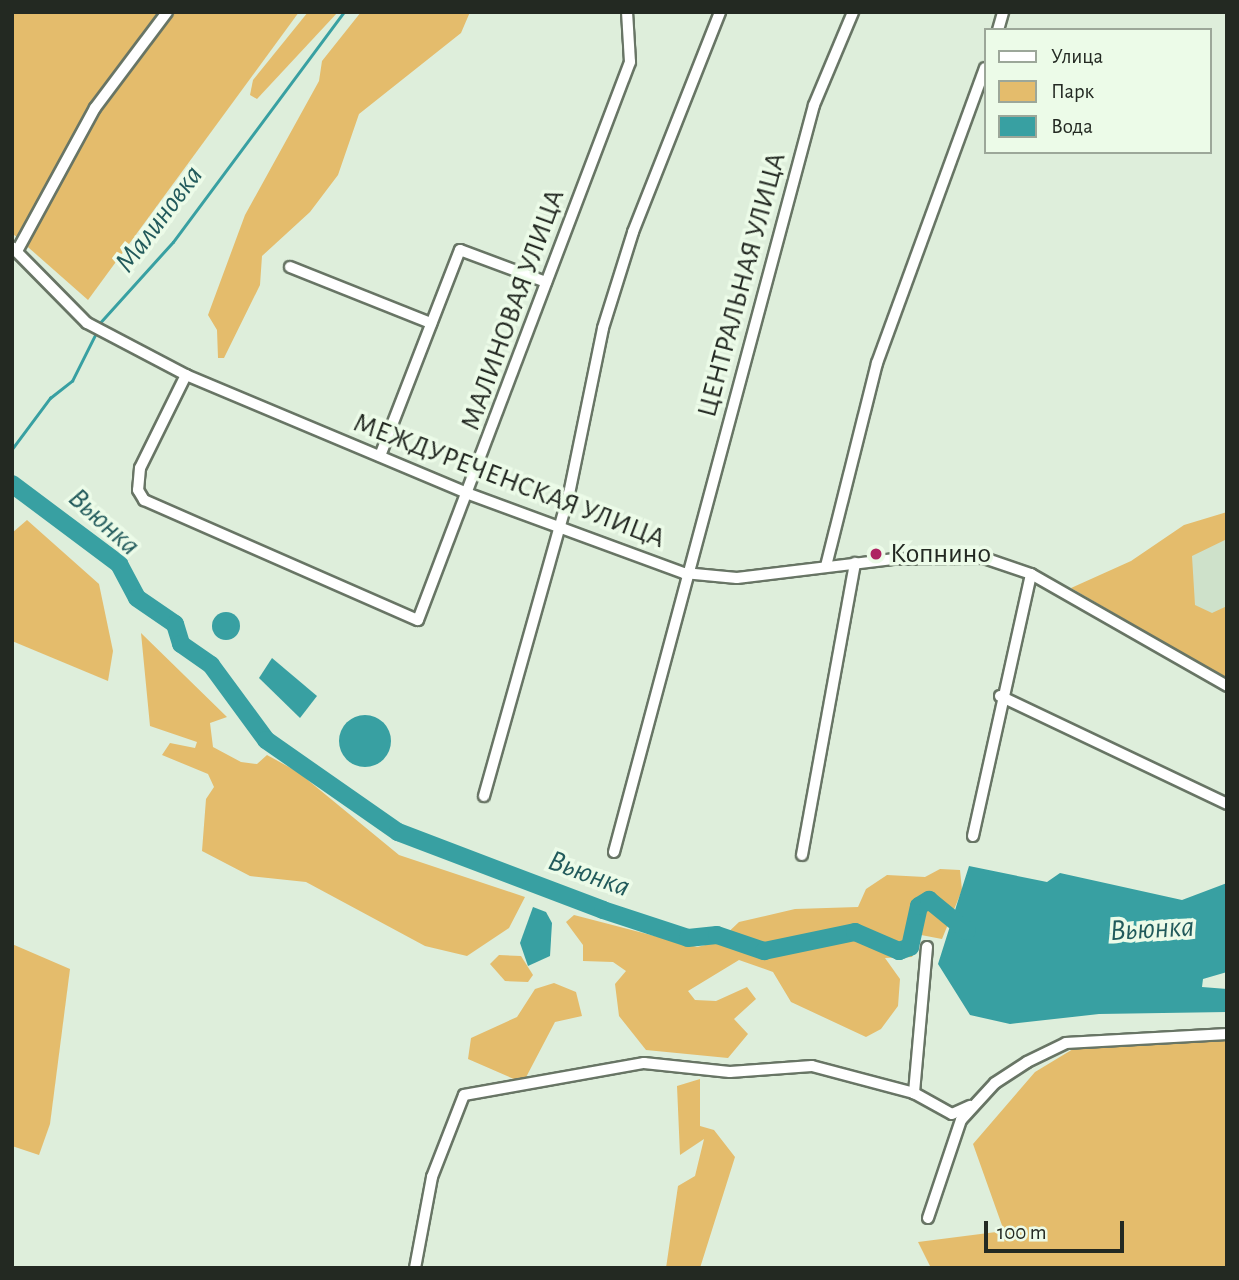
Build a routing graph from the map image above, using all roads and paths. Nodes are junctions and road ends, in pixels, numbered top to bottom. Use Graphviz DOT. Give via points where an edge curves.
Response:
graph roads {
  1 [pos="166,12"];
  2 [pos="627,12"];
  3 [pos="720,12"];
  4 [pos="853,12"];
  5 [pos="984,71"];
  6 [pos="15,249"];
  7 [pos="290,267"];
  8 [pos="546,282"];
  9 [pos="431,323"];
  10 [pos="186,375"];
  11 [pos="380,456"];
  12 [pos="469,494"];
  13 [pos="560,526"];
  14 [pos="855,563"];
  15 [pos="826,566"];
  16 [pos="684,573"];
  17 [pos="1031,574"];
  18 [pos="1227,686"];
  19 [pos="1000,696"];
  20 [pos="484,796"];
  21 [pos="1227,804"];
  22 [pos="973,836"];
  23 [pos="614,852"];
  24 [pos="802,855"];
  25 [pos="927,947"];
  26 [pos="1227,1034"];
  27 [pos="914,1093"];
  28 [pos="970,1106"];
  29 [pos="928,1218"];
  30 [pos="415,1268"];
  1 -- 6 [label="street" via="95,108 69,165"];
  2 -- 8 [label="street, МАЛИНОВАЯ УЛИЦА" via="630,62"];
  3 -- 13 [label="street" via="607,316"];
  4 -- 16 [label="street, ЦЕНТРАЛЬНАЯ УЛИЦА" via="814,105"];
  5 -- 15 [label="street" via="877,363"];
  6 -- 10 [label="street, МЕЖДУРЕЧЕНСКАЯ УЛИЦА" via="88,323"];
  7 -- 9 [label="street"];
  8 -- 9 [label="street" via="465,247"];
  8 -- 12 [label="street, МАЛИНОВАЯ УЛИЦА"];
  9 -- 11 [label="street"];
  10 -- 11 [label="street, МЕЖДУРЕЧЕНСКАЯ УЛИЦА"];
  10 -- 12 [label="street, МАЛИНОВАЯ УЛИЦА" via="140,468 138,490 144,500 418,620"];
  11 -- 12 [label="street, МЕЖДУРЕЧЕНСКАЯ УЛИЦА"];
  12 -- 13 [label="street, МЕЖДУРЕЧЕНСКАЯ УЛИЦА"];
  13 -- 16 [label="street, МЕЖДУРЕЧЕНСКАЯ УЛИЦА"];
  13 -- 20 [label="street"];
  14 -- 15 [label="street, МЕЖДУРЕЧЕНСКАЯ УЛИЦА"];
  14 -- 17 [label="street, МЕЖДУРЕЧЕНСКАЯ УЛИЦА" via="962,556"];
  14 -- 24 [label="street"];
  15 -- 16 [label="street, МЕЖДУРЕЧЕНСКАЯ УЛИЦА" via="737,578"];
  16 -- 23 [label="street, ЦЕНТРАЛЬНАЯ УЛИЦА"];
  17 -- 18 [label="street, МЕЖДУРЕЧЕНСКАЯ УЛИЦА"];
  17 -- 19 [label="street"];
  19 -- 21 [label="street"];
  19 -- 22 [label="street"];
  25 -- 27 [label="street"];
  26 -- 28 [label="street" via="1066,1042 995,1083"];
  27 -- 28 [label="street" via="952,1114"];
  27 -- 30 [label="street" via="811,1066 730,1072 644,1063 464,1095 432,1177"];
  28 -- 29 [label="street"];
}
